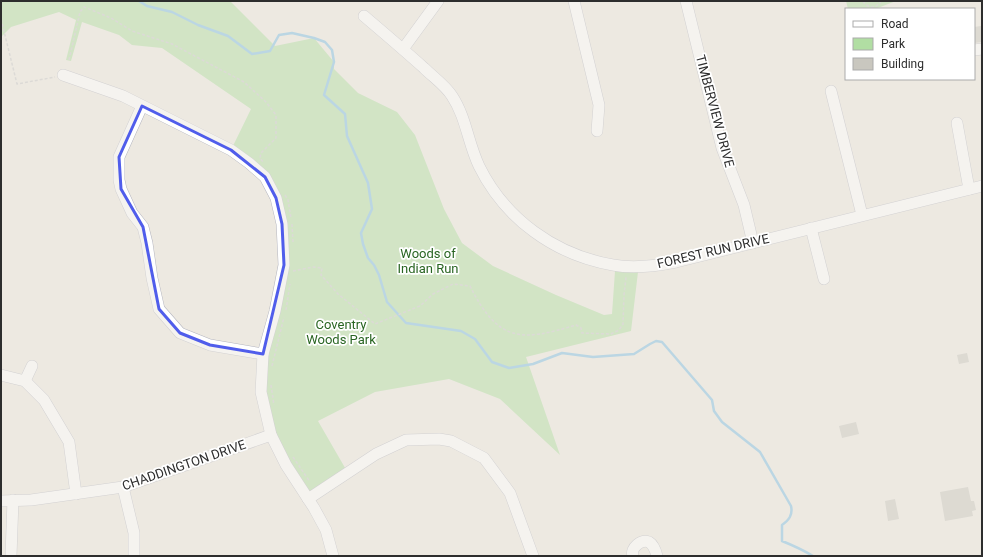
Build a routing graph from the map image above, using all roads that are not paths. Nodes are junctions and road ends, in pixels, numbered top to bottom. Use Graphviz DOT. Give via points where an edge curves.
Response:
graph roads {
  1 [pos="438,1"];
  2 [pos="574,1"];
  3 [pos="686,1"];
  4 [pos="364,16"];
  5 [pos="403,49"];
  6 [pos="63,75"];
  7 [pos="831,91"];
  8 [pos="142,106"];
  9 [pos="957,123"];
  10 [pos="597,131"];
  11 [pos="982,186"];
  12 [pos="969,189"];
  13 [pos="862,215"];
  14 [pos="811,228"];
  15 [pos="753,243"];
  16 [pos="824,279"];
  17 [pos="263,354"];
  18 [pos="32,366"];
  19 [pos="1,375"];
  20 [pos="25,381"];
  21 [pos="271,435"];
  22 [pos="122,487"];
  23 [pos="76,494"];
  24 [pos="308,499"];
  25 [pos="13,500"];
  26 [pos="1,501"];
  27 [pos="11,556"];
  28 [pos="134,556"];
  29 [pos="333,556"];
  30 [pos="533,556"];
  31 [pos="632,556"];
  32 [pos="657,556"];
  1 -- 5 [label="street"];
  2 -- 10 [label="street" via="599,105"];
  3 -- 15 [label="street, TIMBERVIEW DRIVE" via="722,148 744,205"];
  4 -- 5 [label="street, FOREST RUN DRIVE"];
  5 -- 15 [label="street, FOREST RUN DRIVE" via="451,94 460,109 478,164 488,183 517,219 548,241 572,253 613,265 628,266 676,262"];
  6 -- 8 [label="street" via="123,96"];
  7 -- 13 [label="street"];
  8 -- 17 [label="street" via="231,150 265,177 276,198 282,224 284,265"];
  8 -- 17 [label="street" via="119,157 119,180 132,214 143,227 148,243 159,309 180,333 210,345"];
  9 -- 12 [label="street"];
  11 -- 12 [label="street, FOREST RUN DRIVE"];
  12 -- 13 [label="street, FOREST RUN DRIVE"];
  13 -- 14 [label="street, FOREST RUN DRIVE"];
  14 -- 15 [label="street, FOREST RUN DRIVE"];
  14 -- 16 [label="street"];
  17 -- 21 [label="street" via="261,392"];
  18 -- 20 [label="street"];
  19 -- 20 [label="street"];
  20 -- 23 [label="street" via="44,400 69,442"];
  21 -- 22 [label="street, CHADDINGTON DRIVE"];
  21 -- 24 [label="street" via="286,465"];
  22 -- 23 [label="street, CHADDINGTON DRIVE"];
  22 -- 28 [label="street" via="134,533"];
  23 -- 25 [label="street, CHADDINGTON DRIVE"];
  24 -- 29 [label="street" via="326,530"];
  24 -- 30 [label="street" via="376,454 406,440 451,441 484,458 510,493"];
  25 -- 26 [label="street, CHADDINGTON DRIVE"];
  25 -- 27 [label="street"];
  31 -- 32 [label="street" via="632,549 643,542 652,545"];
}
